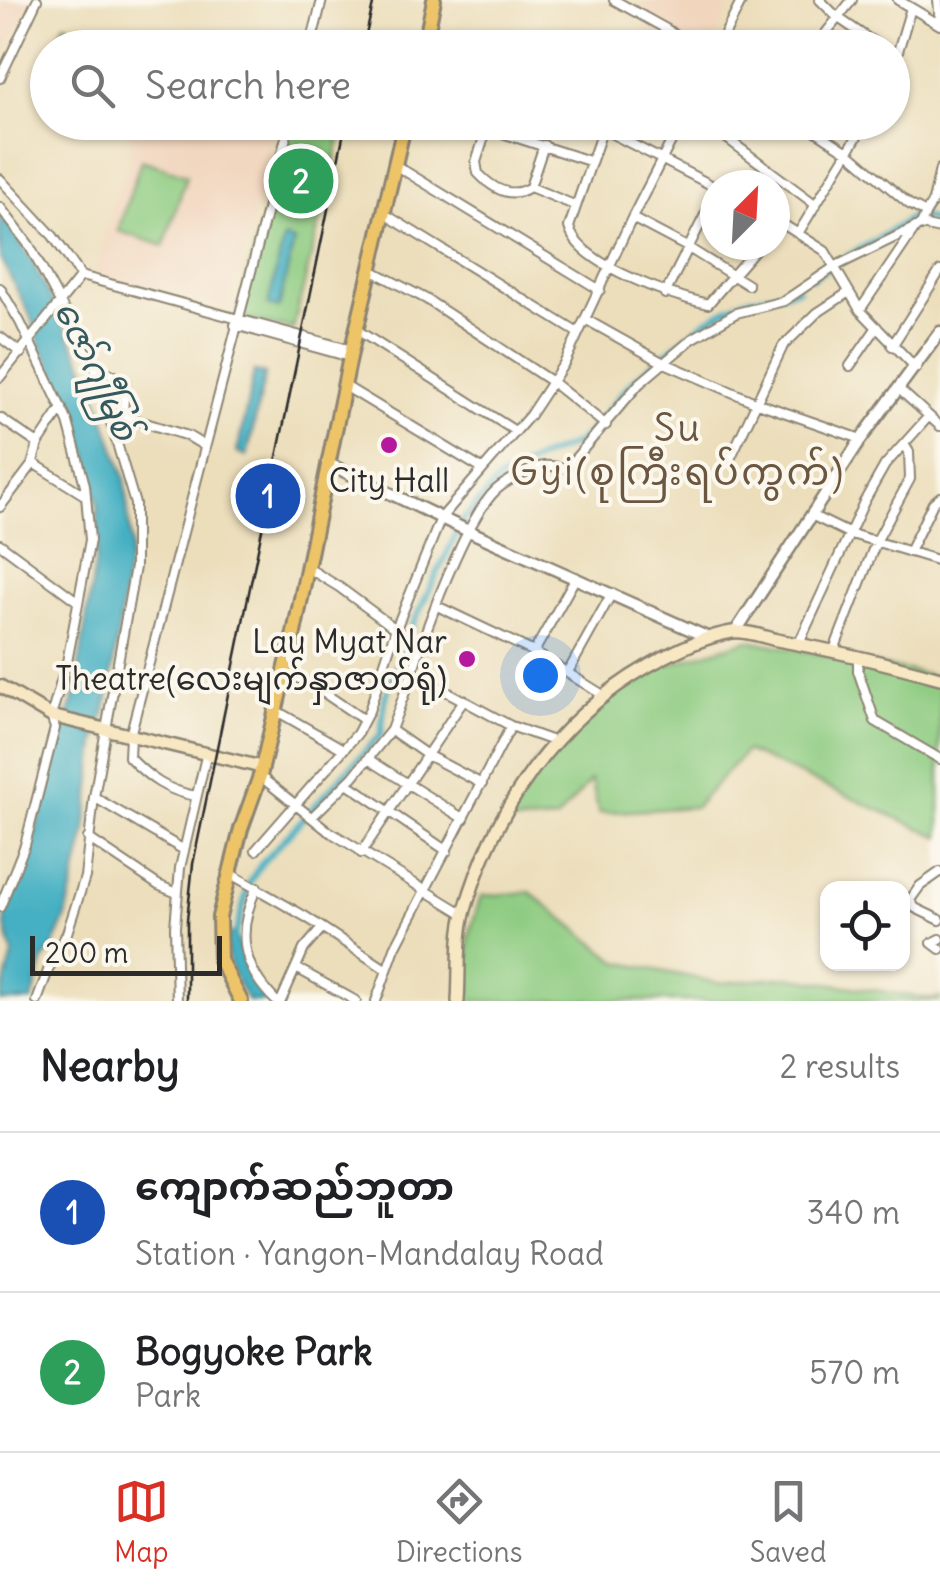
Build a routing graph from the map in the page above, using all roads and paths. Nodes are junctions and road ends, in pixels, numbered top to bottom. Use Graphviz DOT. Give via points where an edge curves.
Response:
graph roads {
  1 [pos="37,0"];
  2 [pos="322,0"];
  3 [pos="434,0"];
  4 [pos="614,0"];
  5 [pos="742,0"];
  6 [pos="820,0"];
  7 [pos="852,0"];
  8 [pos="898,0"];
  9 [pos="938,0"];
  10 [pos="911,8"];
  11 [pos="838,17"];
  12 [pos="940,23"];
  13 [pos="314,30"];
  14 [pos="427,30"];
  15 [pos="668,30"];
  16 [pos="727,30"];
  17 [pos="828,30"];
  18 [pos="856,30"];
  19 [pos="904,30"];
  20 [pos="0,78"];
  21 [pos="285,140"];
  22 [pos="401,140"];
  23 [pos="483,140"];
  24 [pos="530,140"];
  25 [pos="600,140"];
  26 [pos="624,140"];
  27 [pos="673,140"];
  28 [pos="729,140"];
  29 [pos="830,140"];
  30 [pos="855,140"];
  31 [pos="544,145"];
  32 [pos="848,152"];
  33 [pos="664,159"];
  34 [pos="589,161"];
  35 [pos="395,165"];
  36 [pos="940,169"];
  37 [pos="0,180"];
  38 [pos="700,182"];
  39 [pos="530,187"];
  40 [pos="816,204"];
  41 [pos="574,205"];
  42 [pos="0,207"];
  43 [pos="383,213"];
  44 [pos="926,213"];
  45 [pos="632,218"];
  46 [pos="700,221"];
  47 [pos="918,226"];
  48 [pos="790,228"];
  49 [pos="940,229"];
  50 [pos="799,232"];
  51 [pos="687,247"];
  52 [pos="747,260"];
  53 [pos="835,265"];
  54 [pos="610,267"];
  55 [pos="371,270"];
  56 [pos="940,270"];
  57 [pos="81,276"];
  58 [pos="734,276"];
  59 [pos="748,285"];
  60 [pos="0,288"];
  61 [pos="600,290"];
  62 [pos="849,292"];
  63 [pos="665,294"];
  64 [pos="60,303"];
  65 [pos="860,310"];
  66 [pos="585,319"];
  67 [pos="236,322"];
  68 [pos="876,328"];
  69 [pos="357,330"];
  70 [pos="940,332"];
  71 [pos="578,333"];
  72 [pos="0,338"];
  73 [pos="28,344"];
  74 [pos="892,346"];
  75 [pos="21,353"];
  76 [pos="351,353"];
  77 [pos="662,362"];
  78 [pos="94,366"];
  79 [pos="850,366"];
  80 [pos="916,368"];
  81 [pos="0,378"];
  82 [pos="552,382"];
  83 [pos="345,386"];
  84 [pos="900,390"];
  85 [pos="756,402"];
  86 [pos="62,408"];
  87 [pos="929,416"];
  88 [pos="0,418"];
  89 [pos="602,422"];
  90 [pos="940,426"];
  91 [pos="515,431"];
  92 [pos="861,439"];
  93 [pos="38,444"];
  94 [pos="904,444"];
  95 [pos="203,445"];
  96 [pos="730,459"];
  97 [pos="34,463"];
  98 [pos="327,463"];
  99 [pos="482,469"];
  100 [pos="86,496"];
  101 [pos="940,497"];
  102 [pos="0,507"];
  103 [pos="930,510"];
  104 [pos="811,515"];
  105 [pos="940,518"];
  106 [pos="444,520"];
  107 [pos="466,530"];
  108 [pos="848,534"];
  109 [pos="876,542"];
  110 [pos="0,544"];
  111 [pos="909,552"];
  112 [pos="940,560"];
  113 [pos="308,568"];
  114 [pos="576,577"];
  115 [pos="612,594"];
  116 [pos="77,602"];
  117 [pos="437,606"];
  118 [pos="736,631"];
  119 [pos="398,633"];
  120 [pos="709,638"];
  121 [pos="799,644"];
  122 [pos="416,645"];
  123 [pos="834,650"];
  124 [pos="534,652"];
  125 [pos="858,656"];
  126 [pos="284,672"];
  127 [pos="568,672"];
  128 [pos="412,673"];
  129 [pos="940,678"];
  130 [pos="0,686"];
  131 [pos="603,695"];
  132 [pos="464,700"];
  133 [pos="275,710"];
  134 [pos="54,717"];
  135 [pos="364,720"];
  136 [pos="511,726"];
  137 [pos="103,729"];
  138 [pos="391,730"];
  139 [pos="130,736"];
  140 [pos="553,742"];
  141 [pos="343,749"];
  142 [pos="207,752"];
  143 [pos="427,755"];
  144 [pos="368,759"];
  145 [pos="940,759"];
  146 [pos="260,772"];
  147 [pos="346,783"];
  148 [pos="410,783"];
  149 [pos="482,784"];
  150 [pos="196,796"];
  151 [pos="94,797"];
  152 [pos="305,811"];
  153 [pos="389,812"];
  154 [pos="464,819"];
  155 [pos="88,838"];
  156 [pos="184,850"];
  157 [pos="256,850"];
  158 [pos="447,851"];
  159 [pos="361,853"];
  160 [pos="940,872"];
  161 [pos="235,876"];
  162 [pos="253,885"];
  163 [pos="424,892"];
  164 [pos="178,893"];
  165 [pos="0,907"];
  166 [pos="464,914"];
  167 [pos="940,920"];
  168 [pos="322,928"];
  169 [pos="940,938"];
  170 [pos="940,950"];
  171 [pos="298,968"];
  172 [pos="387,970"];
  173 [pos="237,999"];
  174 [pos="38,1001"];
  175 [pos="177,1001"];
  176 [pos="278,1001"];
  177 [pos="356,1001"];
  178 [pos="376,1001"];
  179 [pos="458,1001"];
  1 -- 20 [label="street"];
  2 -- 13 [label="street"];
  3 -- 14 [label="highway"];
  4 -- 15 [label="street"];
  5 -- 16 [label="street"];
  6 -- 11 [label="street"];
  7 -- 11 [label="street"];
  8 -- 10 [label="street"];
  9 -- 12 [label="street"];
  10 -- 12 [label="street"];
  10 -- 19 [label="street"];
  11 -- 17 [label="street"];
  11 -- 18 [label="street"];
  21 -- 67 [label="street"];
  22 -- 35 [label="highway"];
  23 -- 39 [label="street" via="478,173 498,191"];
  24 -- 31 [label="street"];
  25 -- 34 [label="street"];
  26 -- 33 [label="street"];
  27 -- 33 [label="street"];
  28 -- 40 [label="street"];
  29 -- 32 [label="street"];
  30 -- 32 [label="street"];
  31 -- 34 [label="street"];
  31 -- 39 [label="street"];
  32 -- 40 [label="street"];
  32 -- 44 [label="street"];
  33 -- 38 [label="street"];
  33 -- 45 [label="street"];
  34 -- 41 [label="street"];
  35 -- 43 [label="highway"];
  35 -- 61 [label="street"];
  36 -- 44 [label="street"];
  37 -- 57 [label="street"];
  39 -- 41 [label="street"];
  40 -- 50 [label="street"];
  41 -- 54 [label="street" via="572,237"];
  42 -- 64 [label="street"];
  43 -- 55 [label="highway"];
  43 -- 71 [label="street"];
  44 -- 47 [label="street"];
  45 -- 51 [label="street"];
  45 -- 54 [label="street"];
  46 -- 51 [label="street"];
  47 -- 49 [label="street"];
  47 -- 53 [label="street"];
  47 -- 65 [label="street"];
  48 -- 50 [label="street"];
  50 -- 53 [label="street"];
  51 -- 58 [label="street"];
  51 -- 63 [label="street"];
  52 -- 58 [label="street"];
  53 -- 62 [label="street"];
  53 -- 77 [label="street" via="784,301 736,313"];
  54 -- 61 [label="street"];
  54 -- 63 [label="street"];
  55 -- 69 [label="highway"];
  55 -- 82 [label="street"];
  56 -- 74 [label="street"];
  57 -- 64 [label="street"];
  57 -- 67 [label="street"];
  58 -- 59 [label="street"];
  58 -- 63 [label="street" via="708,304"];
  60 -- 73 [label="street"];
  61 -- 66 [label="street"];
  62 -- 65 [label="street"];
  62 -- 85 [label="street" via="783,346"];
  64 -- 73 [label="street"];
  64 -- 78 [label="street"];
  65 -- 68 [label="street"];
  66 -- 71 [label="street"];
  66 -- 77 [label="street"];
  67 -- 76 [label="street"];
  67 -- 95 [label="street"];
  68 -- 74 [label="street"];
  68 -- 79 [label="street"];
  69 -- 76 [label="highway"];
  69 -- 91 [label="street"];
  70 -- 80 [label="street"];
  71 -- 82 [label="street"];
  72 -- 75 [label="street"];
  73 -- 75 [label="street"];
  73 -- 86 [label="street"];
  74 -- 80 [label="street"];
  75 -- 81 [label="street"];
  76 -- 83 [label="highway"];
  77 -- 85 [label="street"];
  77 -- 89 [label="street"];
  78 -- 95 [label="street" via="125,380 123,416"];
  78 -- 137 [label="street" via="134,504 135,567"];
  80 -- 84 [label="street"];
  82 -- 89 [label="street"];
  82 -- 91 [label="street"];
  83 -- 98 [label="highway"];
  83 -- 99 [label="street"];
  84 -- 87 [label="street"];
  84 -- 92 [label="street"];
  85 -- 92 [label="street"];
  85 -- 96 [label="street"];
  86 -- 93 [label="street"];
  86 -- 100 [label="street"];
  87 -- 90 [label="street"];
  87 -- 94 [label="street"];
  88 -- 93 [label="street"];
  89 -- 107 [label="street" via="568,468 546,466 496,490"];
  91 -- 99 [label="street"];
  92 -- 104 [label="street"];
  93 -- 97 [label="street"];
  94 -- 108 [label="street" via="885,465"];
  94 -- 109 [label="street" via="910,479"];
  95 -- 139 [label="street"];
  97 -- 100 [label="street"];
  97 -- 102 [label="street"];
  98 -- 106 [label="street"];
  98 -- 113 [label="highway"];
  99 -- 106 [label="street"];
  100 -- 116 [label="street" via="90,540"];
  101 -- 103 [label="street"];
  103 -- 105 [label="street"];
  103 -- 111 [label="street"];
  104 -- 108 [label="street"];
  104 -- 118 [label="street"];
  106 -- 107 [label="street"];
  106 -- 119 [label="street"];
  107 -- 114 [label="street"];
  107 -- 117 [label="street"];
  108 -- 109 [label="street"];
  108 -- 121 [label="street"];
  109 -- 111 [label="street"];
  109 -- 123 [label="street"];
  110 -- 116 [label="street"];
  111 -- 112 [label="street"];
  113 -- 119 [label="street"];
  113 -- 126 [label="highway"];
  114 -- 115 [label="street"];
  114 -- 124 [label="street"];
  115 -- 120 [label="street"];
  115 -- 127 [label="street"];
  116 -- 134 [label="street"];
  117 -- 122 [label="street"];
  117 -- 124 [label="street"];
  118 -- 120 [label="main road"];
  118 -- 121 [label="main road"];
  119 -- 122 [label="street"];
  119 -- 135 [label="street"];
  120 -- 131 [label="main road"];
  121 -- 123 [label="main road"];
  122 -- 128 [label="street"];
  123 -- 125 [label="main road"];
  124 -- 127 [label="street"];
  125 -- 129 [label="main road"];
  125 -- 145 [label="street" via="875,721"];
  126 -- 133 [label="highway"];
  126 -- 135 [label="street"];
  127 -- 131 [label="street"];
  128 -- 132 [label="street"];
  128 -- 138 [label="street"];
  130 -- 134 [label="main road"];
  131 -- 140 [label="main road"];
  132 -- 136 [label="street"];
  132 -- 143 [label="street"];
  133 -- 141 [label="street"];
  133 -- 146 [label="highway"];
  134 -- 137 [label="main road"];
  134 -- 165 [label="street" via="25,845"];
  135 -- 141 [label="street"];
  136 -- 140 [label="street"];
  136 -- 149 [label="street"];
  137 -- 139 [label="main road"];
  137 -- 151 [label="street"];
  138 -- 143 [label="street"];
  138 -- 144 [label="street"];
  139 -- 142 [label="main road"];
  139 -- 150 [label="street" via="129,757 141,769 173,792"];
  140 -- 166 [label="main road" via="490,841"];
  141 -- 152 [label="street"];
  142 -- 146 [label="main road"];
  142 -- 150 [label="street"];
  143 -- 148 [label="street"];
  143 -- 149 [label="street"];
  144 -- 147 [label="street"];
  144 -- 148 [label="street"];
  146 -- 152 [label="street"];
  146 -- 161 [label="highway"];
  147 -- 152 [label="street"];
  147 -- 153 [label="street"];
  148 -- 153 [label="street"];
  148 -- 154 [label="street"];
  149 -- 154 [label="street"];
  150 -- 156 [label="street"];
  151 -- 155 [label="street"];
  151 -- 156 [label="street"];
  152 -- 157 [label="street"];
  152 -- 159 [label="street"];
  153 -- 158 [label="street"];
  153 -- 159 [label="street"];
  154 -- 158 [label="street"];
  155 -- 164 [label="street"];
  155 -- 174 [label="street" via="86,878"];
  156 -- 164 [label="street"];
  158 -- 163 [label="street"];
  159 -- 163 [label="street"];
  160 -- 167 [label="street" via="910,900"];
  161 -- 162 [label="street"];
  161 -- 173 [label="highway" via="218,937"];
  162 -- 168 [label="street"];
  162 -- 176 [label="street" via="244,952"];
  163 -- 166 [label="street"];
  163 -- 172 [label="street"];
  164 -- 175 [label="street"];
  166 -- 179 [label="main road"];
  168 -- 171 [label="street"];
  168 -- 172 [label="street"];
  169 -- 170 [label="street" via="932,943"];
  171 -- 176 [label="street"];
  171 -- 177 [label="street"];
  172 -- 178 [label="street"];
}
